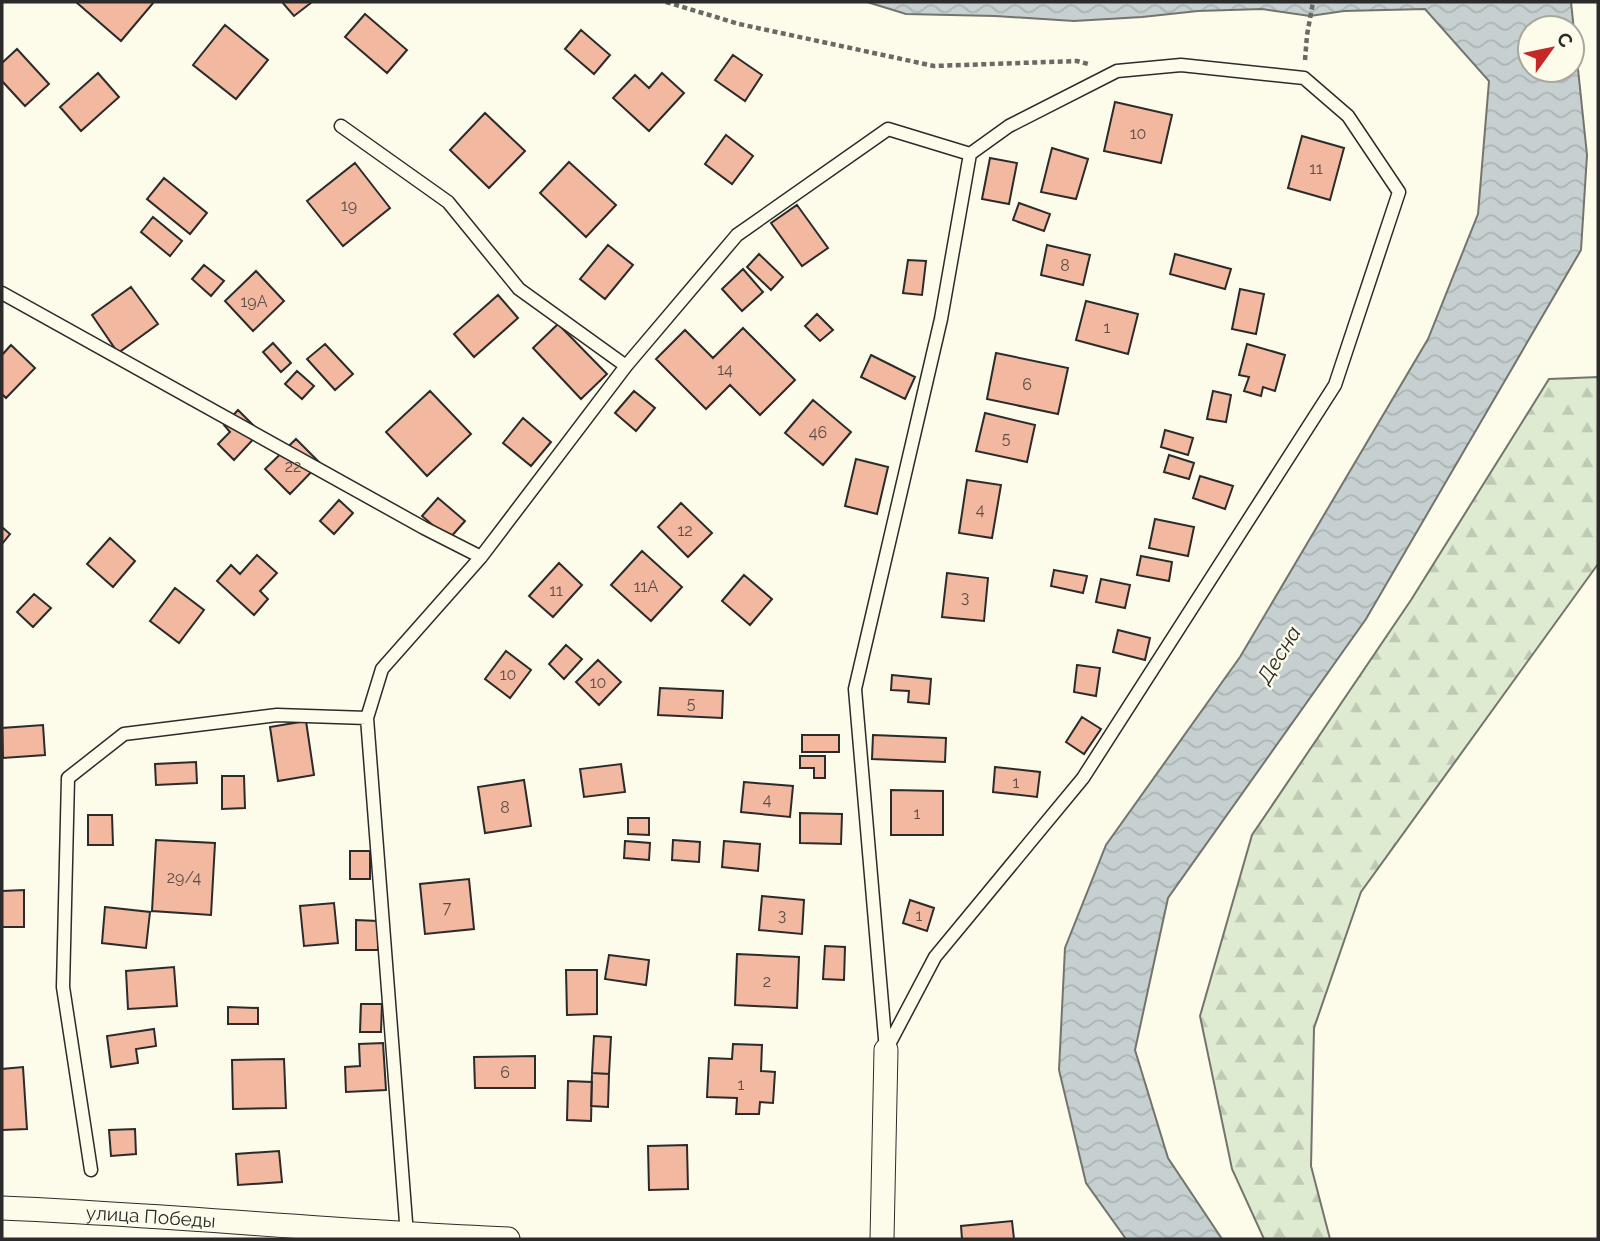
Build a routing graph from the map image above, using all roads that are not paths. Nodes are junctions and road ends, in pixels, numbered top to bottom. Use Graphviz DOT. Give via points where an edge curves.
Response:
graph roads {
  1 [pos="341,126"];
  2 [pos="970,154"];
  3 [pos="2,293"];
  4 [pos="626,366"];
  5 [pos="481,557"];
  6 [pos="367,718"];
  7 [pos="886,1050"];
  8 [pos="91,1170"];
  9 [pos="2,1208"];
  10 [pos="407,1235"];
  11 [pos="508,1239"];
  12 [pos="882,1239"];
  1 -- 4 [label="lane" via="448,202 519,289"];
  2 -- 4 [label="lane" via="888,129 737,234"];
  2 -- 7 [label="lane" via="941,318 855,689"];
  2 -- 7 [label="lane" via="1009,126 1117,71 1181,65 1304,78 1348,116 1399,192 1335,385 1083,778 935,957"];
  3 -- 5 [label="lane"];
  4 -- 5 [label="lane"];
  5 -- 6 [label="lane" via="382,669"];
  6 -- 8 [label="lane" via="277,715 124,734 68,778 63,987"];
  6 -- 10 [label="lane"];
  7 -- 12 [label="street"];
  9 -- 10 [label="street, улица Победы"];
  10 -- 11 [label="street, улица Победы"];
}
